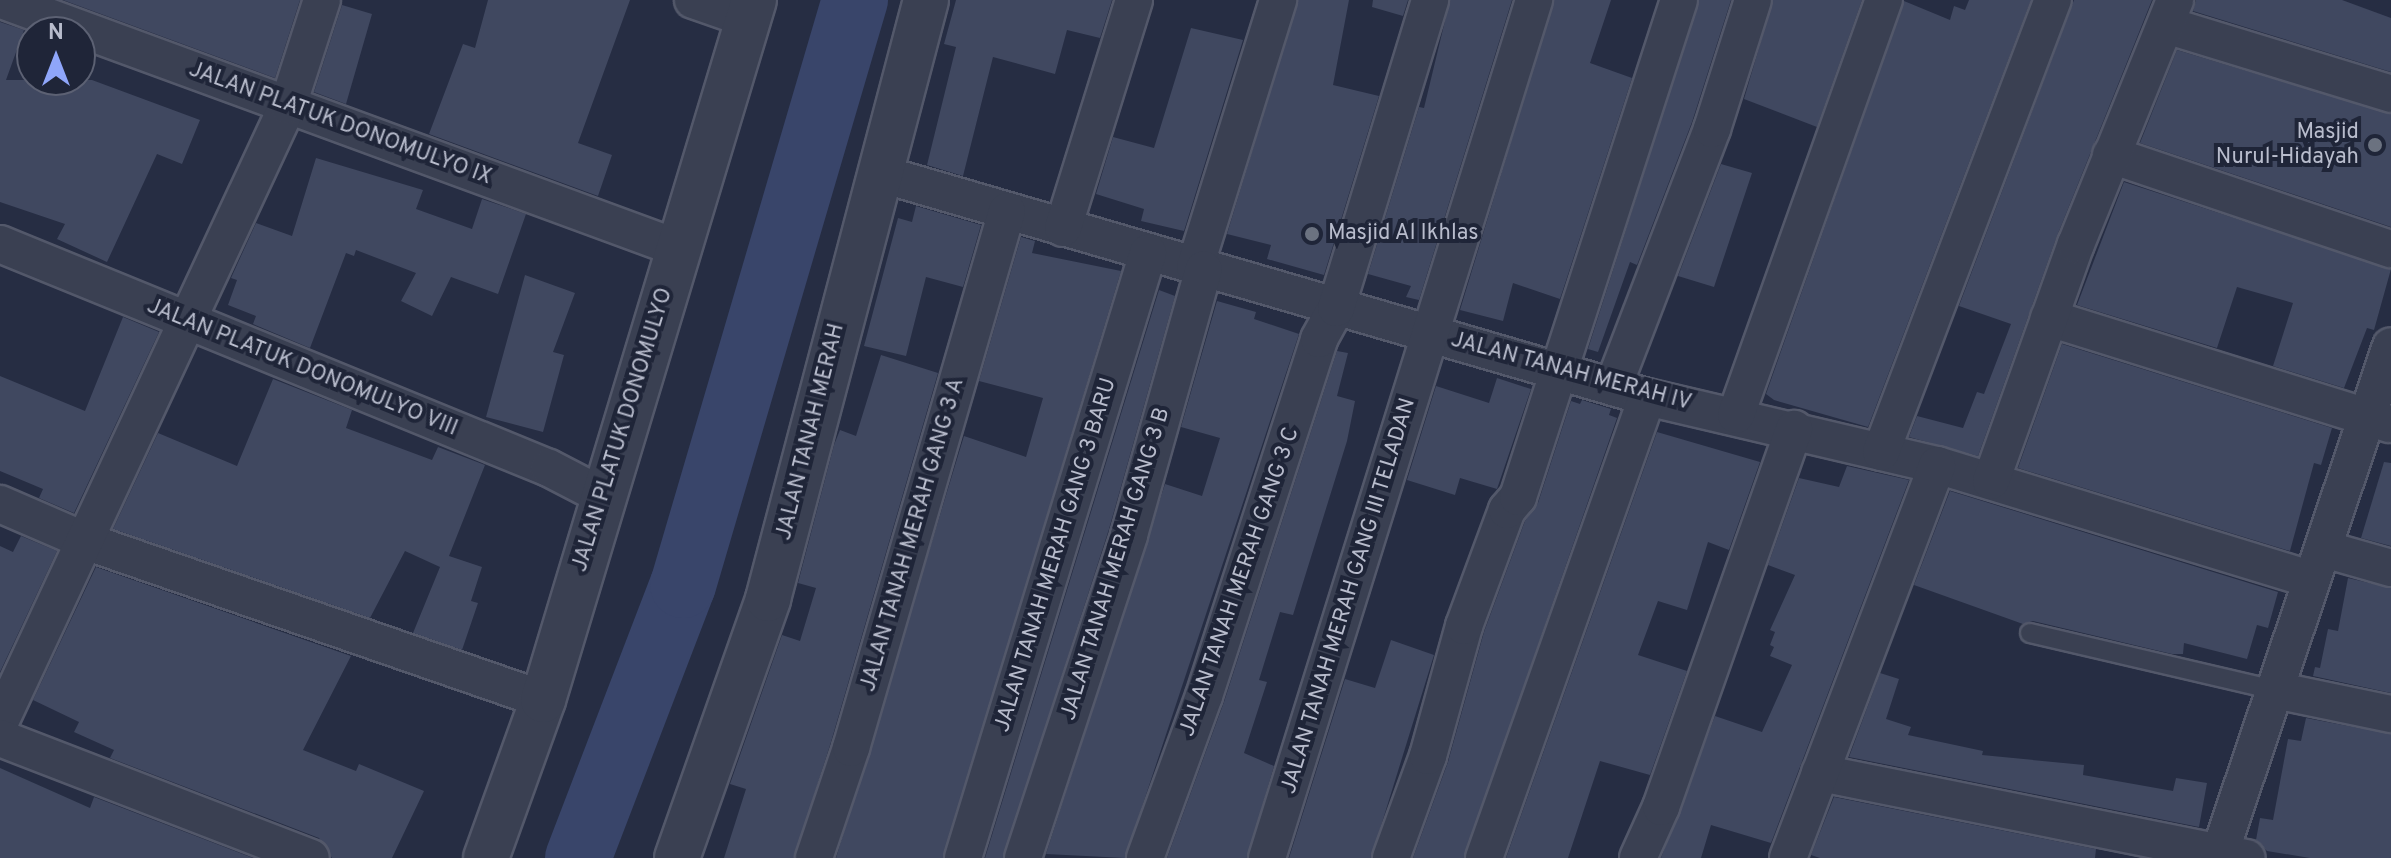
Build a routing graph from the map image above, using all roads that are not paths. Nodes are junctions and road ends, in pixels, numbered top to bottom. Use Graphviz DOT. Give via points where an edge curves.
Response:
graph roads {
  1 [pos="2,0"];
  2 [pos="322,0"];
  3 [pos="693,0"];
  4 [pos="926,0"];
  5 [pos="1134,0"];
  6 [pos="1278,0"];
  7 [pos="1430,0"];
  8 [pos="1534,0"];
  9 [pos="1679,0"];
  10 [pos="1753,0"];
  11 [pos="1884,0"];
  12 [pos="2053,0"];
  13 [pos="751,10"];
  14 [pos="2170,12"];
  15 [pos="2391,94"];
  16 [pos="288,105"];
  17 [pos="2111,155"];
  18 [pos="878,173"];
  19 [pos="1007,211"];
  20 [pos="1063,228"];
  21 [pos="0,244"];
  22 [pos="678,248"];
  23 [pos="2391,249"];
  24 [pos="1148,253"];
  25 [pos="1200,268"];
  26 [pos="1336,308"];
  27 [pos="2049,318"];
  28 [pos="189,323"];
  29 [pos="1429,333"];
  30 [pos="2391,346"];
  31 [pos="1556,370"];
  32 [pos="1613,387"];
  33 [pos="1647,397"];
  34 [pos="1736,415"];
  35 [pos="2379,421"];
  36 [pos="1794,429"];
  37 [pos="1881,452"];
  38 [pos="1937,465"];
  39 [pos="1991,481"];
  40 [pos="601,495"];
  41 [pos="0,504"];
  42 [pos="88,542"];
  43 [pos="2318,565"];
  44 [pos="2391,568"];
  45 [pos="2030,633"];
  46 [pos="2275,690"];
  47 [pos="543,700"];
  48 [pos="2391,714"];
  49 [pos="0,722"];
  50 [pos="0,738"];
  51 [pos="1820,773"];
  52 [pos="2228,857"];
  53 [pos="311,858"];
  54 [pos="486,858"];
  55 [pos="677,858"];
  56 [pos="814,858"];
  57 [pos="963,858"];
  58 [pos="1023,858"];
  59 [pos="1145,858"];
  60 [pos="1267,858"];
  61 [pos="1391,858"];
  62 [pos="1484,858"];
  63 [pos="1638,858"];
  64 [pos="1788,858"];
  1 -- 16 [label="street, JALAN PLATUK DONOMULYO IX"];
  2 -- 16 [label="street"];
  3 -- 13 [label="street"];
  4 -- 18 [label="street, JALAN TANAH MERAH"];
  5 -- 20 [label="street"];
  6 -- 25 [label="street, JALAN TANAH MERAH GANG 3 B"];
  7 -- 26 [label="street, JALAN TANAH MERAH GANG 3 C"];
  8 -- 29 [label="street, JALAN TANAH MERAH GANG III TELADAN"];
  9 -- 31 [label="street"];
  10 -- 32 [label="street" via="1712,129"];
  11 -- 34 [label="street"];
  12 -- 37 [label="street"];
  13 -- 22 [label="street, JALAN PLATUK DONOMULYO"];
  14 -- 15 [label="street"];
  14 -- 17 [label="street"];
  16 -- 22 [label="street, JALAN PLATUK DONOMULYO IX"];
  16 -- 28 [label="street"];
  17 -- 23 [label="street"];
  17 -- 27 [label="street"];
  18 -- 19 [label="street, JALAN TANAH MERAH IV"];
  18 -- 55 [label="street, JALAN TANAH MERAH" via="768,599"];
  19 -- 20 [label="street, JALAN TANAH MERAH IV"];
  19 -- 56 [label="street, JALAN TANAH MERAH GANG 3 A" via="851,748"];
  20 -- 24 [label="street, JALAN TANAH MERAH IV"];
  21 -- 28 [label="street, JALAN PLATUK DONOMULYO VIII"];
  22 -- 40 [label="street, JALAN PLATUK DONOMULYO"];
  24 -- 25 [label="street, JALAN TANAH MERAH IV"];
  24 -- 57 [label="street, JALAN TANAH MERAH GANG 3 BARU"];
  25 -- 26 [label="street, JALAN TANAH MERAH IV"];
  25 -- 58 [label="street, JALAN TANAH MERAH GANG 3 B" via="1129,535"];
  26 -- 29 [label="street, JALAN TANAH MERAH IV"];
  26 -- 59 [label="street, JALAN TANAH MERAH GANG 3 C" via="1319,339 1209,681"];
  27 -- 35 [label="street"];
  27 -- 39 [label="street"];
  28 -- 40 [label="street, JALAN PLATUK DONOMULYO VIII" via="549,468"];
  28 -- 42 [label="street"];
  29 -- 31 [label="street, JALAN TANAH MERAH IV"];
  29 -- 60 [label="street, JALAN TANAH MERAH GANG III TELADAN"];
  30 -- 35 [label="street"];
  31 -- 32 [label="street, JALAN TANAH MERAH IV"];
  31 -- 61 [label="street" via="1518,497 1507,510 1464,626 1428,756"];
  32 -- 33 [label="street, JALAN TANAH MERAH IV"];
  33 -- 34 [label="street, JALAN TANAH MERAH IV"];
  33 -- 62 [label="street"];
  34 -- 36 [label="street, JALAN TANAH MERAH IV"];
  35 -- 43 [label="street"];
  36 -- 37 [label="street, JALAN TANAH MERAH IV"];
  36 -- 63 [label="street" via="1661,807"];
  37 -- 38 [label="street, JALAN TANAH MERAH IV"];
  38 -- 39 [label="street, JALAN TANAH MERAH IV"];
  38 -- 51 [label="street"];
  39 -- 43 [label="street, JALAN TANAH MERAH IV"];
  40 -- 47 [label="street, JALAN PLATUK DONOMULYO"];
  41 -- 42 [label="street"];
  42 -- 47 [label="street"];
  42 -- 49 [label="street"];
  43 -- 44 [label="street, JALAN TANAH MERAH IV"];
  43 -- 46 [label="street"];
  45 -- 46 [label="lane"];
  46 -- 48 [label="street"];
  46 -- 52 [label="street"];
  47 -- 54 [label="street, JALAN PLATUK DONOMULYO"];
  50 -- 53 [label="street"];
  51 -- 52 [label="street"];
  51 -- 64 [label="street"];
}
